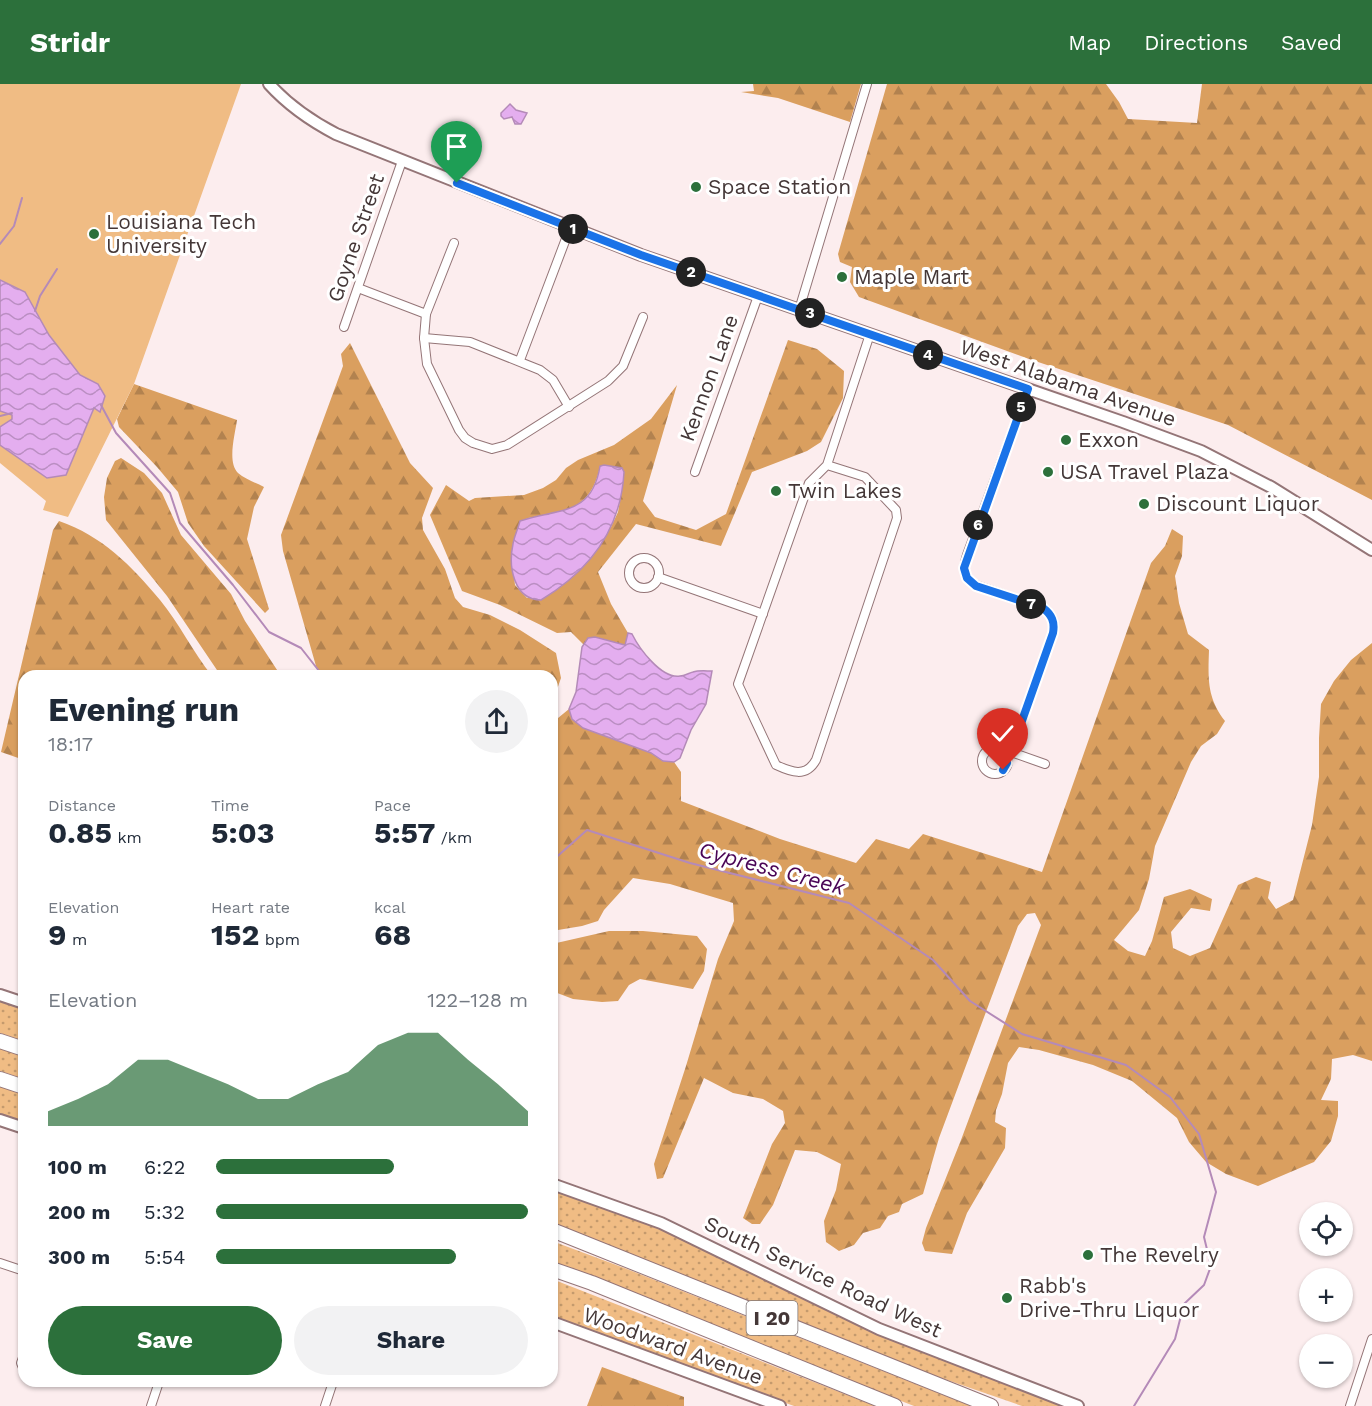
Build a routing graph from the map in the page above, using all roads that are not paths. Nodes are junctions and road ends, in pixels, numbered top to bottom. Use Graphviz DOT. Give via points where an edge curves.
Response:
graph roads {
  1 [pos="269,84"];
  2 [pos="867,84"];
  3 [pos="402,160"];
  4 [pos="570,228"];
  5 [pos="454,243"];
  6 [pos="358,288"];
  7 [pos="758,296"];
  8 [pos="800,310"];
  9 [pos="426,314"];
  10 [pos="643,317"];
  11 [pos="344,327"];
  12 [pos="870,334"];
  13 [pos="424,338"];
  14 [pos="519,360"];
  15 [pos="1028,389"];
  16 [pos="569,407"];
  17 [pos="827,465"];
  18 [pos="695,472"];
  19 [pos="1372,550"];
  20 [pos="658,577"];
  21 [pos="763,614"];
  22 [pos="1045,764"];
  23 [pos="0,995"];
  24 [pos="18,1001"];
  25 [pos="0,1041"];
  26 [pos="18,1048"];
  27 [pos="0,1078"];
  28 [pos="18,1085"];
  29 [pos="0,1120"];
  30 [pos="18,1126"];
  31 [pos="558,1186"];
  32 [pos="558,1232"];
  33 [pos="0,1263"];
  34 [pos="18,1269"];
  35 [pos="558,1271"];
  36 [pos="558,1324"];
  37 [pos="1372,1339"];
  38 [pos="157,1387"];
  39 [pos="331,1387"];
  40 [pos="151,1406"];
  41 [pos="325,1406"];
  42 [pos="780,1406"];
  43 [pos="895,1406"];
  44 [pos="992,1406"];
  45 [pos="1078,1406"];
  46 [pos="1350,1406"];
  1 -- 3 [label="main road, West Alabama Avenue" via="324,128"];
  2 -- 8 [label="street"];
  3 -- 4 [label="main road, West Alabama Avenue"];
  3 -- 6 [label="street, Goyne Street"];
  4 -- 7 [label="main road, West Alabama Avenue"];
  4 -- 14 [label="street"];
  5 -- 9 [label="street"];
  6 -- 9 [label="street"];
  6 -- 11 [label="street, Goyne Street"];
  7 -- 8 [label="main road, West Alabama Avenue"];
  7 -- 18 [label="street, Kennon Lane"];
  8 -- 12 [label="main road, West Alabama Avenue"];
  9 -- 13 [label="street"];
  10 -- 16 [label="street" via="623,366"];
  12 -- 15 [label="main road, West Alabama Avenue"];
  12 -- 17 [label="street"];
  13 -- 14 [label="street" via="470,342"];
  13 -- 16 [label="street" via="431,373 459,430 473,443 500,448"];
  14 -- 16 [label="street" via="547,375"];
  15 -- 19 [label="main road, West Alabama Avenue" via="1201,451 1302,505"];
  15 -- 22 [label="street" via="964,568 967,578 976,586 1043,608 1054,622 1009,754"];
  17 -- 21 [label="street" via="809,483"];
  17 -- 21 [label="street" via="865,477 896,510 897,518 816,760 812,768 803,772 794,773 776,765 738,684"];
  20 -- 20 [label="street" via="658,568 648,558 634,560 628,569 629,579 637,587 652,586"];
  20 -- 21 [label="street"];
  23 -- 24 [label="main road"];
  25 -- 26 [label="highway"];
  27 -- 28 [label="highway"];
  29 -- 30 [label="main road"];
  31 -- 45 [label="main road, South Service Road West" via="661,1223 879,1329"];
  32 -- 44 [label="highway, I 20"];
  33 -- 34 [label="street"];
  35 -- 43 [label="highway, I 20"];
  36 -- 42 [label="main road, Woodward Avenue"];
  37 -- 46 [label="street"];
  38 -- 40 [label="street"];
  39 -- 41 [label="street"];
}
